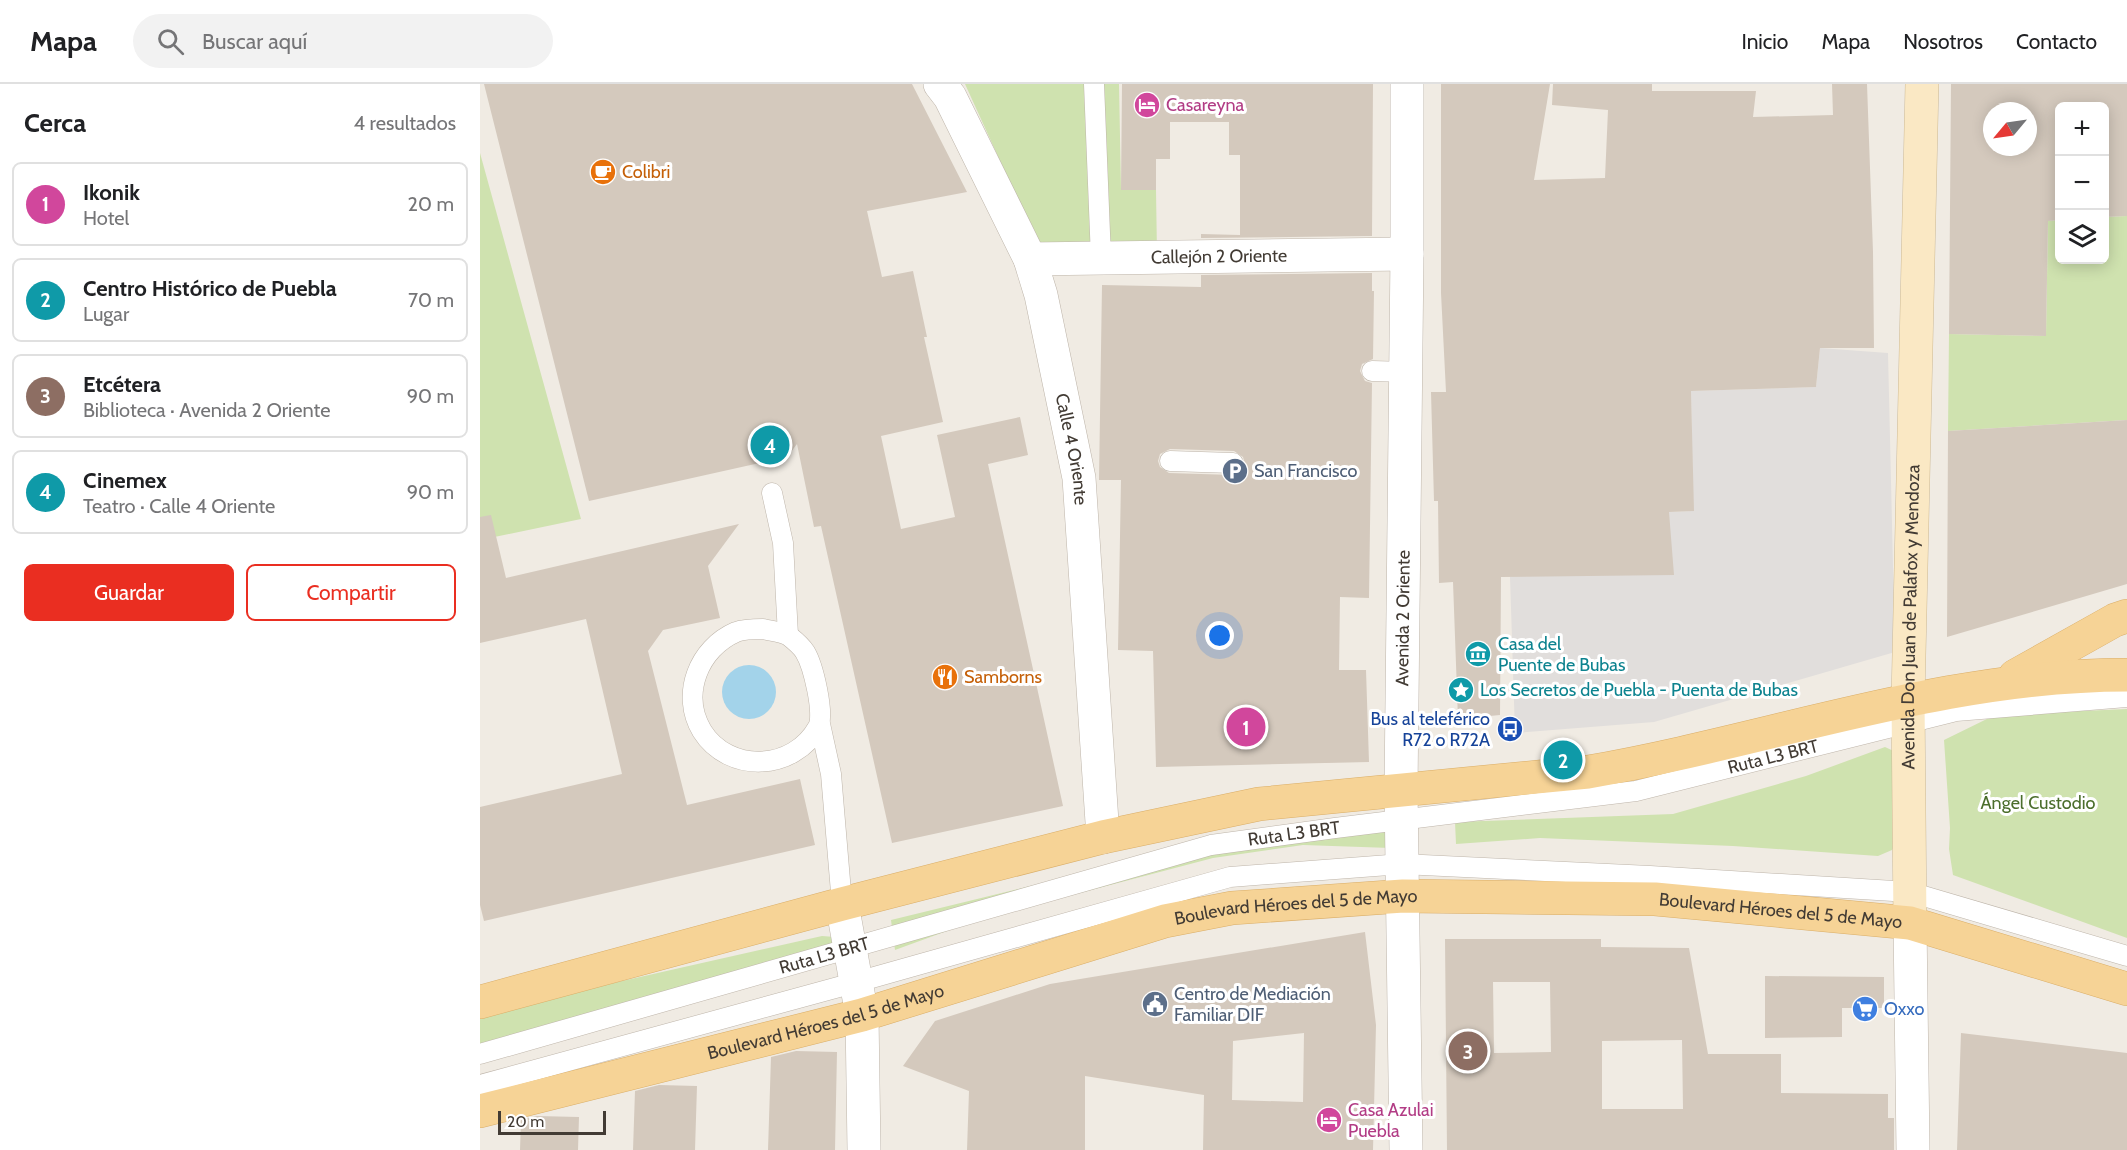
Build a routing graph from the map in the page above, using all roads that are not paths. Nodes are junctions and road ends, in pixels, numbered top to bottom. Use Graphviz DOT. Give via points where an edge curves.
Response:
graph roads {
  1 [pos="940,84"];
  2 [pos="1094,84"];
  3 [pos="1407,84"];
  4 [pos="1923,84"];
  5 [pos="1407,254"];
  6 [pos="1101,258"];
  7 [pos="1030,259"];
  8 [pos="1372,371"];
  9 [pos="1406,372"];
  10 [pos="1170,461"];
  11 [pos="1233,463"];
  12 [pos="772,493"];
  13 [pos="2127,616"];
  14 [pos="788,635"];
  15 [pos="2127,675"];
  16 [pos="2000,684"];
  17 [pos="2127,697"];
  18 [pos="1908,712"];
  19 [pos="820,724"];
  20 [pos="1402,805"];
  21 [pos="1103,837"];
  22 [pos="1402,880"];
  23 [pos="842,904"];
  24 [pos="1910,908"];
  25 [pos="851,948"];
  26 [pos="2127,956"];
  27 [pos="857,982"];
  28 [pos="2127,989"];
  29 [pos="480,1002"];
  30 [pos="862,1015"];
  31 [pos="480,1054"];
  32 [pos="480,1085"];
  33 [pos="480,1111"];
  34 [pos="864,1150"];
  35 [pos="1406,1150"];
  36 [pos="1913,1150"];
  1 -- 7 [label="street, Calle 4 Oriente"];
  2 -- 6 [label="lane"];
  3 -- 5 [label="street, Avenida 2 Oriente"];
  4 -- 18 [label="main road, Avenida Don Juan de Palafox y Mendoza"];
  5 -- 6 [label="street, Callejón 2 Oriente"];
  5 -- 9 [label="street, Avenida 2 Oriente"];
  6 -- 7 [label="street, Callejón 2 Oriente"];
  7 -- 21 [label="street, Calle 4 Oriente" via="1041,295 1078,478"];
  8 -- 9 [label="lane"];
  9 -- 20 [label="street, Avenida 2 Oriente"];
  10 -- 11 [label="lane"];
  12 -- 14 [label="lane" via="783,543"];
  13 -- 16 [label="main road"];
  14 -- 19 [label="lane" via="805,651 818,688"];
  14 -- 19 [label="lane" via="763,628 738,631 716,644 700,663 693,688 694,713 713,744 728,755 763,763 781,760 797,751"];
  15 -- 16 [label="main road" via="2050,677"];
  16 -- 18 [label="main road"];
  17 -- 18 [label="lane"];
  18 -- 20 [label="main road"];
  18 -- 24 [label="main road, Avenida Don Juan de Palafox y Mendoza"];
  19 -- 23 [label="lane" via="831,774"];
  20 -- 21 [label="main road" via="1259,804"];
  20 -- 22 [label="street, Avenida 2 Oriente"];
  20 -- 25 [label="lane, Ruta L3 BRT" via="1211,845"];
  21 -- 23 [label="main road"];
  22 -- 24 [label="main road, Boulevard Héroes del 5 de Mayo" via="1655,899"];
  22 -- 27 [label="lane" via="1230,877"];
  22 -- 30 [label="main road, Boulevard Héroes del 5 de Mayo" via="1165,921"];
  22 -- 35 [label="street, Avenida 2 Oriente"];
  23 -- 25 [label="street"];
  23 -- 29 [label="main road"];
  24 -- 26 [label="lane"];
  24 -- 28 [label="main road, Boulevard Héroes del 5 de Mayo"];
  24 -- 36 [label="street, Avenida Don Juan de Palafox y Mendoza"];
  25 -- 27 [label="street"];
  25 -- 31 [label="lane, Ruta L3 BRT"];
  27 -- 30 [label="street"];
  27 -- 32 [label="lane"];
  30 -- 33 [label="main road, Boulevard Héroes del 5 de Mayo"];
  30 -- 34 [label="street"];
}
